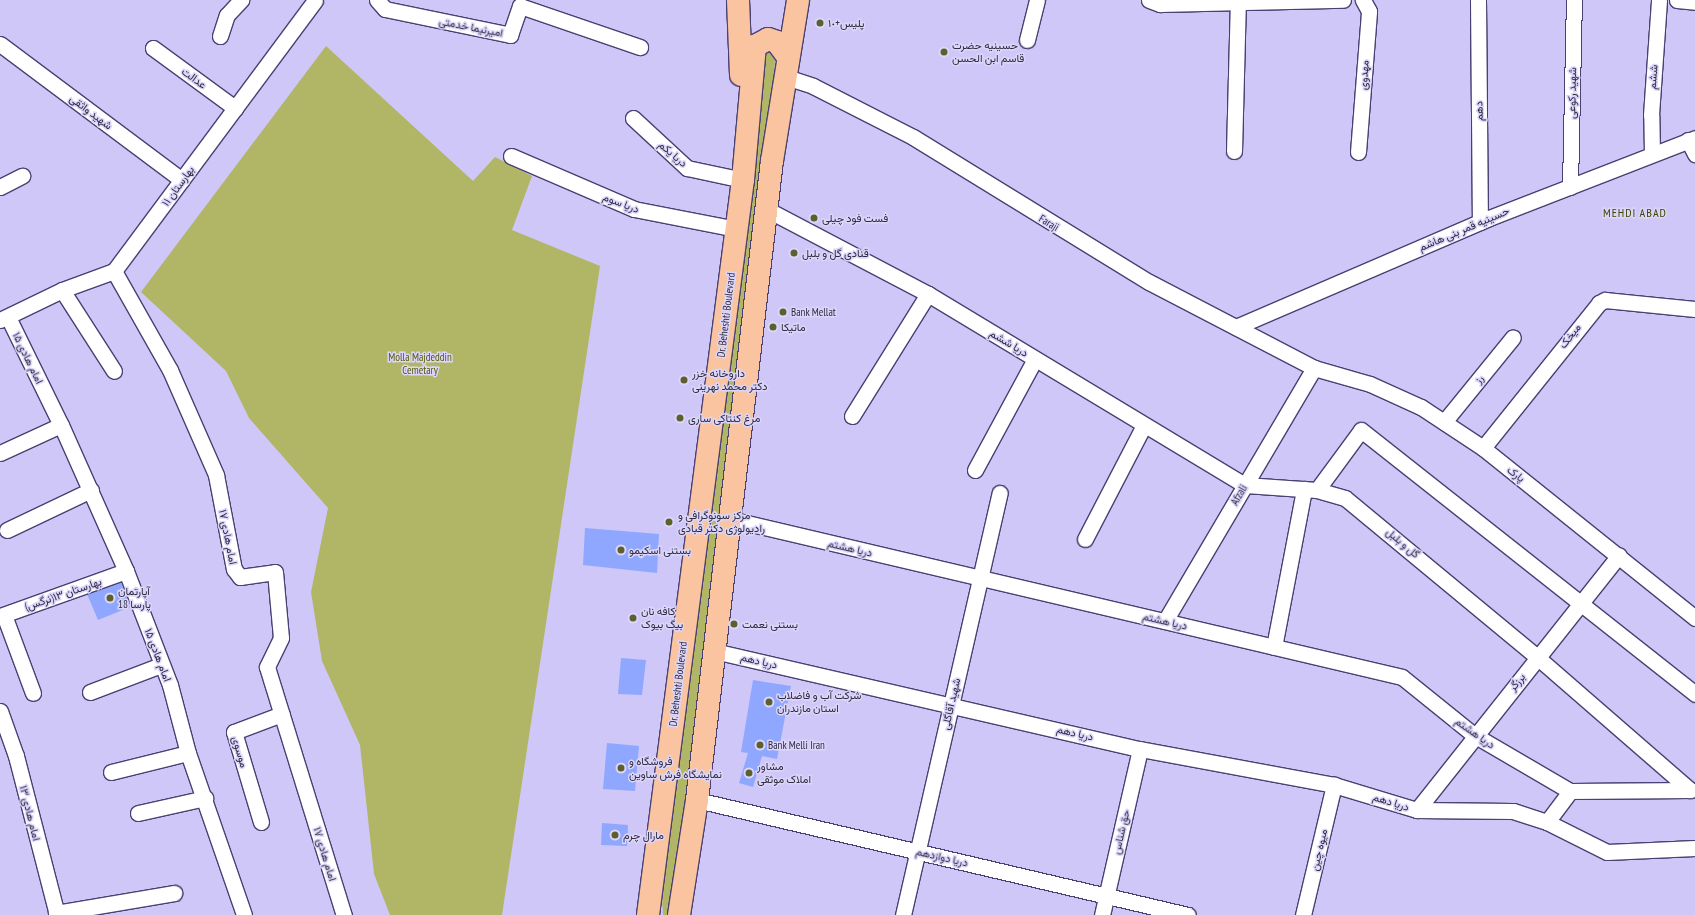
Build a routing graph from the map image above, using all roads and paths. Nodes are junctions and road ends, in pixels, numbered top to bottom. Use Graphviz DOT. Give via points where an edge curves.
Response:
graph roads {
  1 [pos="241,0"];
  2 [pos="315,0"];
  3 [pos="377,0"];
  4 [pos="731,0"];
  5 [pos="738,0"];
  6 [pos="1037,0"];
  7 [pos="1149,0"];
  8 [pos="1343,0"];
  9 [pos="1363,0"];
  10 [pos="1478,0"];
  11 [pos="1574,0"];
  12 [pos="1659,0"];
  13 [pos="1677,0"];
  14 [pos="1695,2"];
  15 [pos="521,3"];
  16 [pos="1238,3"];
  17 [pos="792,6"];
  18 [pos="740,24"];
  19 [pos="220,36"];
  20 [pos="1027,40"];
  21 [pos="0,44"];
  22 [pos="640,47"];
  23 [pos="153,48"];
  24 [pos="787,67"];
  25 [pos="235,108"];
  26 [pos="633,118"];
  27 [pos="1691,139"];
  28 [pos="1234,151"];
  29 [pos="1358,152"];
  30 [pos="1652,154"];
  31 [pos="1695,154"];
  32 [pos="511,156"];
  33 [pos="22,176"];
  34 [pos="182,180"];
  35 [pos="744,180"];
  36 [pos="0,187"];
  37 [pos="1570,187"];
  38 [pos="768,210"];
  39 [pos="1480,222"];
  40 [pos="737,229"];
  41 [pos="114,271"];
  42 [pos="62,290"];
  43 [pos="928,294"];
  44 [pos="1695,309"];
  45 [pos="4,318"];
  46 [pos="1236,327"];
  47 [pos="1513,337"];
  48 [pos="1035,359"];
  49 [pos="1314,368"];
  50 [pos="114,371"];
  51 [pos="852,416"];
  52 [pos="1444,422"];
  53 [pos="61,425"];
  54 [pos="1144,425"];
  55 [pos="1483,448"];
  56 [pos="0,453"];
  57 [pos="975,470"];
  58 [pos="1245,485"];
  59 [pos="91,490"];
  60 [pos="1310,490"];
  61 [pos="1000,493"];
  62 [pos="730,519"];
  63 [pos="7,530"];
  64 [pos="1086,539"];
  65 [pos="1619,555"];
  66 [pos="126,571"];
  67 [pos="980,578"];
  68 [pos="1580,604"];
  69 [pos="2,615"];
  70 [pos="1695,618"];
  71 [pos="1165,621"];
  72 [pos="1274,647"];
  73 [pos="714,651"];
  74 [pos="1537,657"];
  75 [pos="161,665"];
  76 [pos="90,692"];
  77 [pos="33,693"];
  78 [pos="1695,694"];
  79 [pos="950,704"];
  80 [pos="0,711"];
  81 [pos="282,714"];
  82 [pos="1474,735"];
  83 [pos="1140,749"];
  84 [pos="188,753"];
  85 [pos="111,772"];
  86 [pos="1334,785"];
  87 [pos="1570,791"];
  88 [pos="205,798"];
  89 [pos="697,800"];
  90 [pos="1417,810"];
  91 [pos="138,814"];
  92 [pos="261,822"];
  93 [pos="1547,822"];
  94 [pos="1695,848"];
  95 [pos="916,851"];
  96 [pos="174,893"];
  97 [pos="1106,896"];
  98 [pos="56,914"];
  99 [pos="244,915"];
  100 [pos="344,915"];
  101 [pos="648,915"];
  102 [pos="679,915"];
  103 [pos="903,915"];
  104 [pos="1102,915"];
  105 [pos="1188,915"];
  106 [pos="1303,915"];
  1 -- 19 [label="street" via="227,15"];
  2 -- 25 [label="street, بهارستان ۱۱"];
  3 -- 15 [label="street, امیرنیما خدمتی" via="385,9 510,35"];
  4 -- 18 [label="main road"];
  5 -- 18 [label="main road, Dr. Beheshti Boulevard"];
  6 -- 20 [label="street"];
  7 -- 16 [label="street" via="1160,4"];
  8 -- 16 [label="street"];
  9 -- 29 [label="street, مهدوی" via="1369,11"];
  10 -- 39 [label="street, دهم"];
  11 -- 37 [label="street, شهید رکوعی"];
  12 -- 30 [label="street, ششم" via="1651,114"];
  13 -- 14 [label="street"];
  15 -- 22 [label="street, امیرنیما خدمتی"];
  16 -- 28 [label="street"];
  17 -- 24 [label="main road"];
  18 -- 35 [label="main road, Dr. Beheshti Boulevard"];
  21 -- 34 [label="street, شهید واثقی"];
  23 -- 25 [label="street, عدالت"];
  24 -- 35 [label="main road" via="777,42 768,39 756,46"];
  24 -- 38 [label="main road"];
  24 -- 46 [label="street, Faraji" via="813,86 913,137 1136,274"];
  25 -- 34 [label="street, بهارستان ۱۱"];
  26 -- 35 [label="street, دریا یکم" via="687,168"];
  27 -- 30 [label="street, حسینیه قمر بنی هاشم"];
  27 -- 31 [label="street"];
  30 -- 37 [label="street, حسینیه قمر بنی هاشم"];
  32 -- 40 [label="street, دریا سوم" via="634,209"];
  33 -- 36 [label="street"];
  34 -- 41 [label="street, بهارستان ۱۱"];
  35 -- 40 [label="main road, Dr. Beheshti Boulevard"];
  37 -- 39 [label="street, حسینیه قمر بنی هاشم"];
  38 -- 43 [label="street, دریا ششم"];
  38 -- 62 [label="main road"];
  39 -- 46 [label="street, حسینیه قمر بنی هاشم"];
  40 -- 101 [label="main road, Dr. Beheshti Boulevard"];
  41 -- 42 [label="street"];
  41 -- 81 [label="street, امام هادی ۱۷" via="170,370 216,475 234,569 240,577 275,572 281,638 268,666"];
  42 -- 45 [label="street"];
  42 -- 50 [label="street"];
  43 -- 48 [label="street, دریا ششم"];
  43 -- 51 [label="street"];
  44 -- 55 [label="street, میخک" via="1605,300 1599,303"];
  45 -- 53 [label="street, امام هادی ۱۵"];
  46 -- 49 [label="street, Faraji"];
  47 -- 52 [label="street, رز"];
  48 -- 54 [label="street, دریا ششم"];
  48 -- 57 [label="street"];
  49 -- 52 [label="street, پارک" via="1370,384 1421,407"];
  49 -- 58 [label="street, Afzali"];
  52 -- 55 [label="street, پارک"];
  53 -- 56 [label="street"];
  53 -- 59 [label="street, امام هادی ۱۵"];
  54 -- 58 [label="street, دریا ششم"];
  54 -- 64 [label="street"];
  55 -- 65 [label="street, پارک"];
  58 -- 60 [label="street, گل و بلبل"];
  58 -- 71 [label="street, Afzali"];
  59 -- 63 [label="street"];
  59 -- 66 [label="street, امام هادی ۱۵"];
  60 -- 68 [label="street" via="1361,430"];
  60 -- 72 [label="street"];
  60 -- 74 [label="street, گل و بلبل" via="1345,498 1364,510"];
  61 -- 67 [label="street, شهید آقاگلی"];
  62 -- 67 [label="street, دریا هشتم"];
  62 -- 73 [label="main road"];
  65 -- 68 [label="street, برزگر"];
  65 -- 70 [label="street, پارک"];
  66 -- 69 [label="street, بهارستان ۱۳(نرگس)"];
  66 -- 75 [label="street, امام هادی ۱۵"];
  67 -- 71 [label="street, دریا هشتم"];
  67 -- 79 [label="street, شهید آقاگلی"];
  68 -- 74 [label="street, برزگر"];
  68 -- 78 [label="street"];
  69 -- 77 [label="street"];
  71 -- 72 [label="street, دریا هشتم"];
  72 -- 82 [label="street, دریا هشتم" via="1402,677"];
  73 -- 79 [label="street, دریا دهم"];
  73 -- 89 [label="main road"];
  74 -- 82 [label="street, برزگر"];
  74 -- 87 [label="street, گل و بلبل" via="1690,790"];
  75 -- 76 [label="street"];
  75 -- 84 [label="street, امام هادی ۱۵"];
  79 -- 83 [label="street, دریا دهم"];
  79 -- 95 [label="street, شهید آقاگلی"];
  80 -- 98 [label="street, امام هادی ١٣" via="16,756"];
  81 -- 92 [label="street, موسوی" via="234,732"];
  81 -- 100 [label="street, امام هادی ۱۷"];
  82 -- 87 [label="street, دریا هشتم"];
  82 -- 90 [label="street, برزگر"];
  83 -- 86 [label="street, دریا دهم"];
  83 -- 97 [label="street, حق شناس"];
  84 -- 85 [label="street"];
  84 -- 88 [label="street, امام هادی ۱۵"];
  86 -- 90 [label="street, دریا دهم"];
  86 -- 106 [label="street, میوه چین"];
  87 -- 93 [label="street"];
  88 -- 91 [label="street"];
  88 -- 99 [label="street, امام هادی ۱۵"];
  89 -- 95 [label="street, دریا دوازدهم"];
  89 -- 102 [label="main road"];
  90 -- 93 [label="street, دریا دهم" via="1435,812 1469,808 1513,811"];
  93 -- 94 [label="street" via="1607,852"];
  95 -- 97 [label="street, دریا دوازدهم"];
  95 -- 103 [label="street, شهید آقاگلی"];
  96 -- 98 [label="street"];
  97 -- 104 [label="street, حق شناس"];
  97 -- 105 [label="street, دریا دوازدهم"];
}
